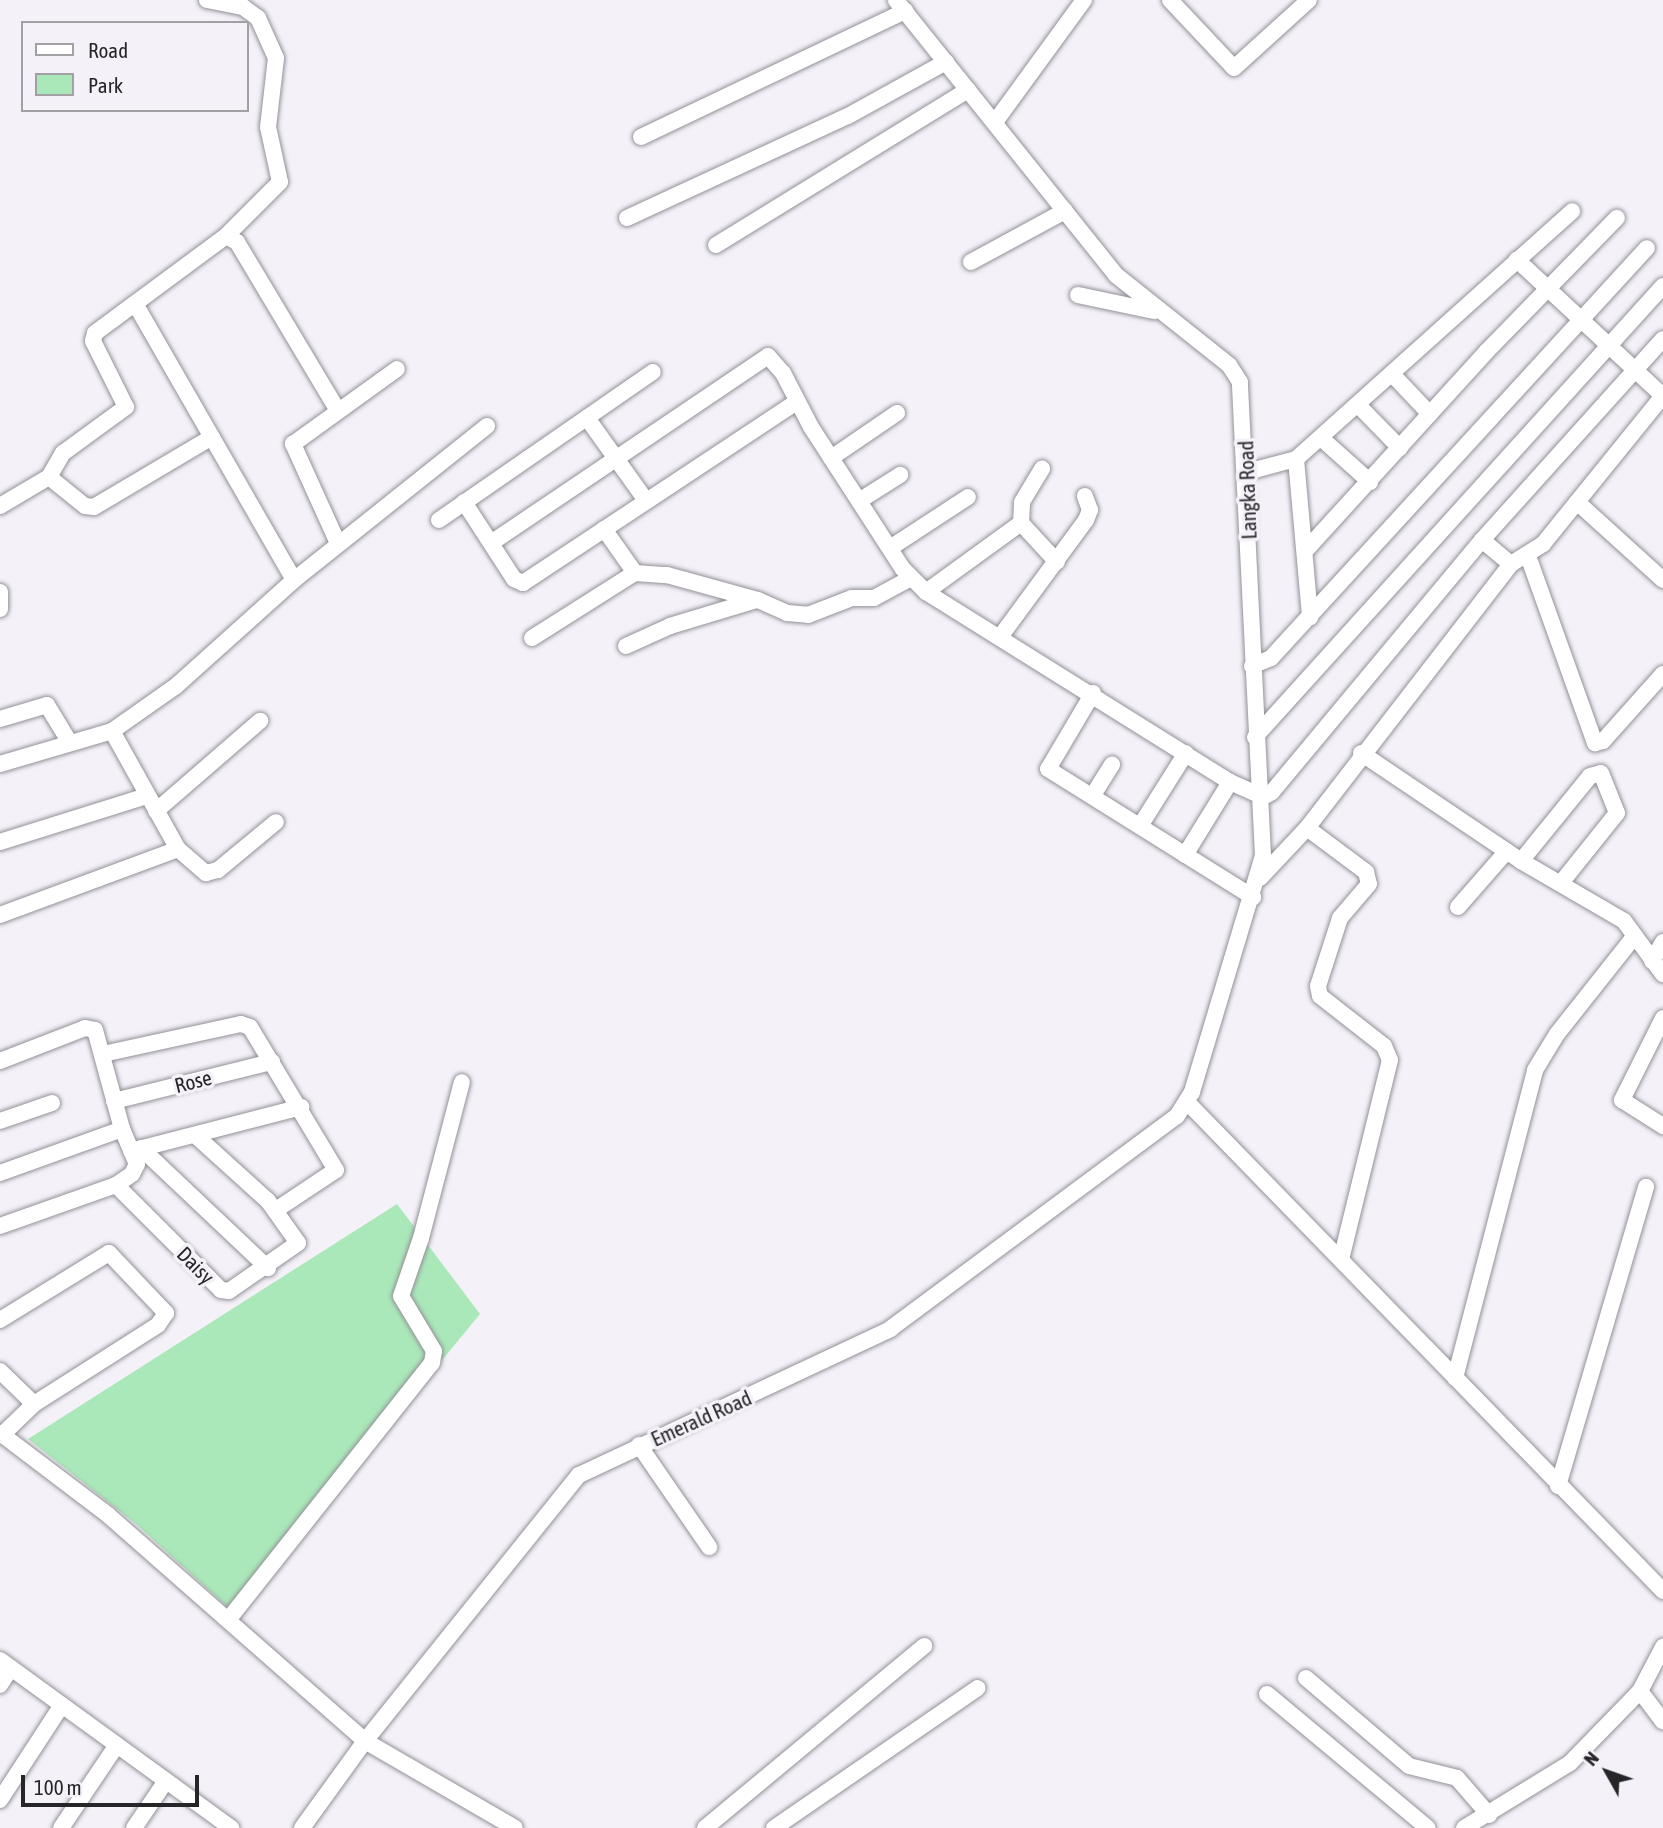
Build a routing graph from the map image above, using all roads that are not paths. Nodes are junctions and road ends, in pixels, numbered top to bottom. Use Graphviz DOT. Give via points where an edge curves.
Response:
graph roads {
  1 [pos="207,0"];
  2 [pos="1084,0"];
  3 [pos="1170,0"];
  4 [pos="1309,0"];
  5 [pos="901,6"];
  6 [pos="946,62"];
  7 [pos="968,90"];
  8 [pos="996,122"];
  9 [pos="641,137"];
  10 [pos="1065,211"];
  11 [pos="1572,211"];
  12 [pos="628,218"];
  13 [pos="1617,218"];
  14 [pos="226,236"];
  15 [pos="716,245"];
  16 [pos="1647,248"];
  17 [pos="1517,260"];
  18 [pos="971,262"];
  19 [pos="1663,286"];
  20 [pos="1548,290"];
  21 [pos="1078,295"];
  22 [pos="135,303"];
  23 [pos="1158,312"];
  24 [pos="1581,319"];
  25 [pos="1663,339"];
  26 [pos="1610,345"];
  27 [pos="397,369"];
  28 [pos="1635,369"];
  29 [pos="653,372"];
  30 [pos="1392,374"];
  31 [pos="1663,396"];
  32 [pos="796,402"];
  33 [pos="1358,405"];
  34 [pos="337,409"];
  35 [pos="897,414"];
  36 [pos="1430,414"];
  37 [pos="587,418"];
  38 [pos="487,426"];
  39 [pos="212,437"];
  40 [pos="1321,438"];
  41 [pos="1400,448"];
  42 [pos="831,458"];
  43 [pos="1296,459"];
  44 [pos="616,461"];
  45 [pos="1042,469"];
  46 [pos="1247,472"];
  47 [pos="900,475"];
  48 [pos="50,477"];
  49 [pos="1370,482"];
  50 [pos="1085,496"];
  51 [pos="968,497"];
  52 [pos="645,499"];
  53 [pos="859,501"];
  54 [pos="464,502"];
  55 [pos="1577,502"];
  56 [pos="0,506"];
  57 [pos="439,520"];
  58 [pos="1021,523"];
  59 [pos="604,529"];
  60 [pos="1482,540"];
  61 [pos="337,541"];
  62 [pos="491,543"];
  63 [pos="890,548"];
  64 [pos="1305,551"];
  65 [pos="1528,556"];
  66 [pos="1057,562"];
  67 [pos="1511,564"];
  68 [pos="635,573"];
  69 [pos="911,578"];
  70 [pos="294,580"];
  71 [pos="1663,580"];
  72 [pos="0,592"];
  73 [pos="926,592"];
  74 [pos="758,600"];
  75 [pos="0,609"];
  76 [pos="1310,617"];
  77 [pos="1000,637"];
  78 [pos="532,638"];
  79 [pos="626,646"];
  80 [pos="1252,666"];
  81 [pos="1663,674"];
  82 [pos="1093,693"];
  83 [pos="0,719"];
  84 [pos="260,721"];
  85 [pos="112,731"];
  86 [pos="1255,737"];
  87 [pos="70,743"];
  88 [pos="1186,753"];
  89 [pos="1360,753"];
  90 [pos="0,764"];
  91 [pos="1112,765"];
  92 [pos="1230,782"];
  93 [pos="1093,795"];
  94 [pos="147,796"];
  95 [pos="1259,797"];
  96 [pos="156,811"];
  97 [pos="276,822"];
  98 [pos="1140,826"];
  99 [pos="1307,828"];
  100 [pos="0,842"];
  101 [pos="178,849"];
  102 [pos="1507,851"];
  103 [pos="1185,855"];
  104 [pos="1521,861"];
  105 [pos="1259,878"];
  106 [pos="1561,883"];
  107 [pos="1253,897"];
  108 [pos="1458,907"];
  109 [pos="0,915"];
  110 [pos="1634,937"];
  111 [pos="1663,942"];
  112 [pos="1652,961"];
  113 [pos="1663,974"];
  114 [pos="1663,1018"];
  115 [pos="103,1054"];
  116 [pos="0,1061"];
  117 [pos="272,1062"];
  118 [pos="462,1083"];
  119 [pos="114,1101"];
  120 [pos="52,1103"];
  121 [pos="1188,1103"];
  122 [pos="301,1107"];
  123 [pos="0,1121"];
  124 [pos="1662,1123"];
  125 [pos="122,1129"];
  126 [pos="195,1135"];
  127 [pos="136,1149"];
  128 [pos="0,1174"];
  129 [pos="116,1185"];
  130 [pos="1646,1186"];
  131 [pos="276,1210"];
  132 [pos="0,1226"];
  133 [pos="1341,1259"];
  134 [pos="268,1268"];
  135 [pos="0,1320"];
  136 [pos="0,1371"];
  137 [pos="1455,1378"];
  138 [pos="34,1404"];
  139 [pos="1,1434"];
  140 [pos="639,1445"];
  141 [pos="1558,1486"];
  142 [pos="709,1547"];
  143 [pos="1663,1591"];
  144 [pos="228,1620"];
  145 [pos="924,1646"];
  146 [pos="1663,1647"];
  147 [pos="5,1664"];
  148 [pos="1306,1678"];
  149 [pos="0,1685"];
  150 [pos="978,1688"];
  151 [pos="1640,1691"];
  152 [pos="1267,1694"];
  153 [pos="62,1704"];
  154 [pos="1663,1721"];
  155 [pos="365,1741"];
  156 [pos="117,1745"];
  157 [pos="166,1780"];
  158 [pos="0,1800"];
  159 [pos="1489,1815"];
  160 [pos="220,1825"];
  161 [pos="61,1828"];
  162 [pos="134,1828"];
  163 [pos="302,1828"];
  164 [pos="515,1828"];
  165 [pos="705,1828"];
  166 [pos="774,1828"];
  167 [pos="1428,1828"];
  168 [pos="1464,1828"];
  1 -- 14 [label="street" via="243,7 258,18 276,58 268,127 280,182"];
  2 -- 8 [label="street"];
  3 -- 4 [label="street" via="1234,68"];
  5 -- 6 [label="street, Langka Road"];
  5 -- 9 [label="street"];
  6 -- 7 [label="street, Langka Road"];
  6 -- 12 [label="street" via="849,116"];
  7 -- 8 [label="street, Langka Road"];
  7 -- 15 [label="street"];
  8 -- 10 [label="street, Langka Road"];
  10 -- 18 [label="street"];
  10 -- 23 [label="street, Langka Road" via="1116,275"];
  11 -- 17 [label="street"];
  13 -- 20 [label="street"];
  14 -- 22 [label="street"];
  14 -- 34 [label="street" via="237,242"];
  16 -- 24 [label="street"];
  17 -- 20 [label="street"];
  17 -- 30 [label="street"];
  19 -- 26 [label="street"];
  20 -- 24 [label="street"];
  20 -- 36 [label="street"];
  21 -- 23 [label="street"];
  22 -- 39 [label="street"];
  22 -- 48 [label="street" via="92,336 126,407 63,453"];
  23 -- 46 [label="street, Langka Road" via="1236,373 1242,393"];
  24 -- 26 [label="street"];
  24 -- 76 [label="street"];
  25 -- 28 [label="street"];
  26 -- 28 [label="street"];
  26 -- 86 [label="street"];
  27 -- 34 [label="street"];
  28 -- 31 [label="street"];
  28 -- 60 [label="street"];
  29 -- 37 [label="street"];
  30 -- 33 [label="street"];
  30 -- 36 [label="street"];
  31 -- 55 [label="street"];
  32 -- 42 [label="street"];
  32 -- 44 [label="street" via="783,373 771,358 764,357"];
  32 -- 52 [label="street"];
  33 -- 40 [label="street"];
  33 -- 41 [label="street"];
  34 -- 61 [label="street" via="293,444"];
  35 -- 42 [label="street"];
  36 -- 41 [label="street"];
  37 -- 44 [label="street"];
  37 -- 54 [label="street"];
  38 -- 61 [label="street"];
  39 -- 48 [label="street" via="94,507 85,506"];
  39 -- 70 [label="street"];
  40 -- 43 [label="street"];
  40 -- 49 [label="street"];
  41 -- 49 [label="street"];
  42 -- 53 [label="street"];
  43 -- 46 [label="street"];
  43 -- 64 [label="street"];
  44 -- 52 [label="street"];
  44 -- 62 [label="street"];
  45 -- 58 [label="street" via="1022,502"];
  46 -- 80 [label="street, Langka Road"];
  47 -- 53 [label="street"];
  48 -- 56 [label="street"];
  49 -- 64 [label="street"];
  50 -- 66 [label="street" via="1089,515"];
  51 -- 63 [label="street"];
  52 -- 59 [label="street"];
  53 -- 63 [label="street"];
  54 -- 57 [label="street"];
  54 -- 62 [label="street"];
  55 -- 65 [label="street"];
  55 -- 71 [label="street"];
  58 -- 66 [label="street"];
  58 -- 73 [label="street"];
  59 -- 62 [label="street" via="519,584"];
  59 -- 68 [label="street"];
  60 -- 67 [label="street"];
  60 -- 95 [label="street" via="1272,792"];
  61 -- 70 [label="street"];
  63 -- 69 [label="street"];
  64 -- 76 [label="street"];
  65 -- 67 [label="street"];
  65 -- 81 [label="street" via="1595,743 1603,741"];
  66 -- 77 [label="street"];
  67 -- 89 [label="street"];
  68 -- 74 [label="street" via="667,575"];
  68 -- 78 [label="street"];
  69 -- 73 [label="street"];
  69 -- 74 [label="street" via="874,598 852,598 817,614 787,614"];
  70 -- 85 [label="street" via="176,686"];
  72 -- 75 [label="street"];
  73 -- 77 [label="street" via="950,611"];
  74 -- 79 [label="street" via="670,626"];
  76 -- 80 [label="street" via="1267,662"];
  77 -- 82 [label="street"];
  80 -- 86 [label="street, Langka Road"];
  82 -- 88 [label="street"];
  82 -- 93 [label="street" via="1047,766"];
  83 -- 87 [label="street" via="47,705"];
  84 -- 96 [label="street"];
  85 -- 87 [label="street"];
  85 -- 94 [label="street"];
  86 -- 95 [label="street, Langka Road"];
  87 -- 90 [label="street"];
  88 -- 92 [label="street"];
  88 -- 98 [label="street"];
  89 -- 99 [label="street"];
  89 -- 102 [label="street"];
  91 -- 93 [label="street"];
  92 -- 95 [label="street"];
  92 -- 103 [label="street"];
  93 -- 98 [label="street"];
  94 -- 96 [label="street"];
  94 -- 100 [label="street"];
  95 -- 105 [label="street, Langka Road"];
  96 -- 101 [label="street"];
  97 -- 101 [label="street" via="211,873"];
  98 -- 103 [label="street"];
  99 -- 105 [label="street"];
  99 -- 133 [label="street" via="1366,872 1369,884 1340,918 1318,986 1320,996 1384,1046 1390,1060"];
  101 -- 109 [label="street"];
  102 -- 104 [label="street"];
  102 -- 108 [label="street"];
  103 -- 107 [label="street"];
  104 -- 106 [label="street"];
  104 -- 106 [label="street" via="1590,776 1601,773 1616,817"];
  105 -- 107 [label="street, Langka Road"];
  106 -- 110 [label="street" via="1624,921"];
  107 -- 121 [label="street, Langka Road"];
  110 -- 112 [label="street"];
  110 -- 137 [label="street" via="1557,1034 1535,1070"];
  111 -- 112 [label="street"];
  112 -- 113 [label="street"];
  114 -- 124 [label="street" via="1622,1100"];
  115 -- 116 [label="street" via="95,1030 89,1028"];
  115 -- 117 [label="street" via="241,1024 250,1027"];
  115 -- 119 [label="street"];
  117 -- 119 [label="street, Rose"];
  117 -- 122 [label="street"];
  118 -- 144 [label="street" via="422,1238 401,1296 434,1351 432,1363"];
  119 -- 125 [label="street"];
  120 -- 123 [label="street"];
  121 -- 133 [label="street"];
  121 -- 140 [label="street, Emerald Road" via="1177,1116 890,1329"];
  122 -- 126 [label="street"];
  122 -- 131 [label="street" via="336,1170"];
  125 -- 127 [label="street"];
  125 -- 128 [label="street"];
  126 -- 127 [label="street"];
  126 -- 131 [label="street, Daisy"];
  127 -- 129 [label="street" via="138,1167"];
  127 -- 134 [label="street"];
  129 -- 132 [label="street"];
  129 -- 134 [label="street, Daisy" via="225,1292"];
  130 -- 141 [label="street"];
  131 -- 134 [label="street, Daisy" via="298,1243"];
  133 -- 137 [label="street"];
  135 -- 138 [label="street" via="109,1254 164,1310 165,1317 158,1325"];
  136 -- 138 [label="street"];
  137 -- 141 [label="street"];
  138 -- 139 [label="street"];
  139 -- 144 [label="street" via="57,1472"];
  140 -- 142 [label="street"];
  140 -- 155 [label="street, Emerald Road" via="572,1481"];
  141 -- 143 [label="street"];
  144 -- 155 [label="street"];
  145 -- 165 [label="street"];
  146 -- 151 [label="street"];
  147 -- 149 [label="street"];
  147 -- 153 [label="street"];
  148 -- 159 [label="street" via="1409,1766 1457,1778"];
  150 -- 166 [label="street"];
  151 -- 154 [label="street"];
  151 -- 159 [label="street" via="1570,1763"];
  152 -- 167 [label="street"];
  153 -- 156 [label="street"];
  153 -- 158 [label="street"];
  155 -- 163 [label="street, Emerald Road"];
  155 -- 164 [label="street"];
  156 -- 157 [label="street"];
  156 -- 161 [label="street"];
  157 -- 160 [label="street"];
  157 -- 162 [label="street"];
  159 -- 168 [label="street"];
}
